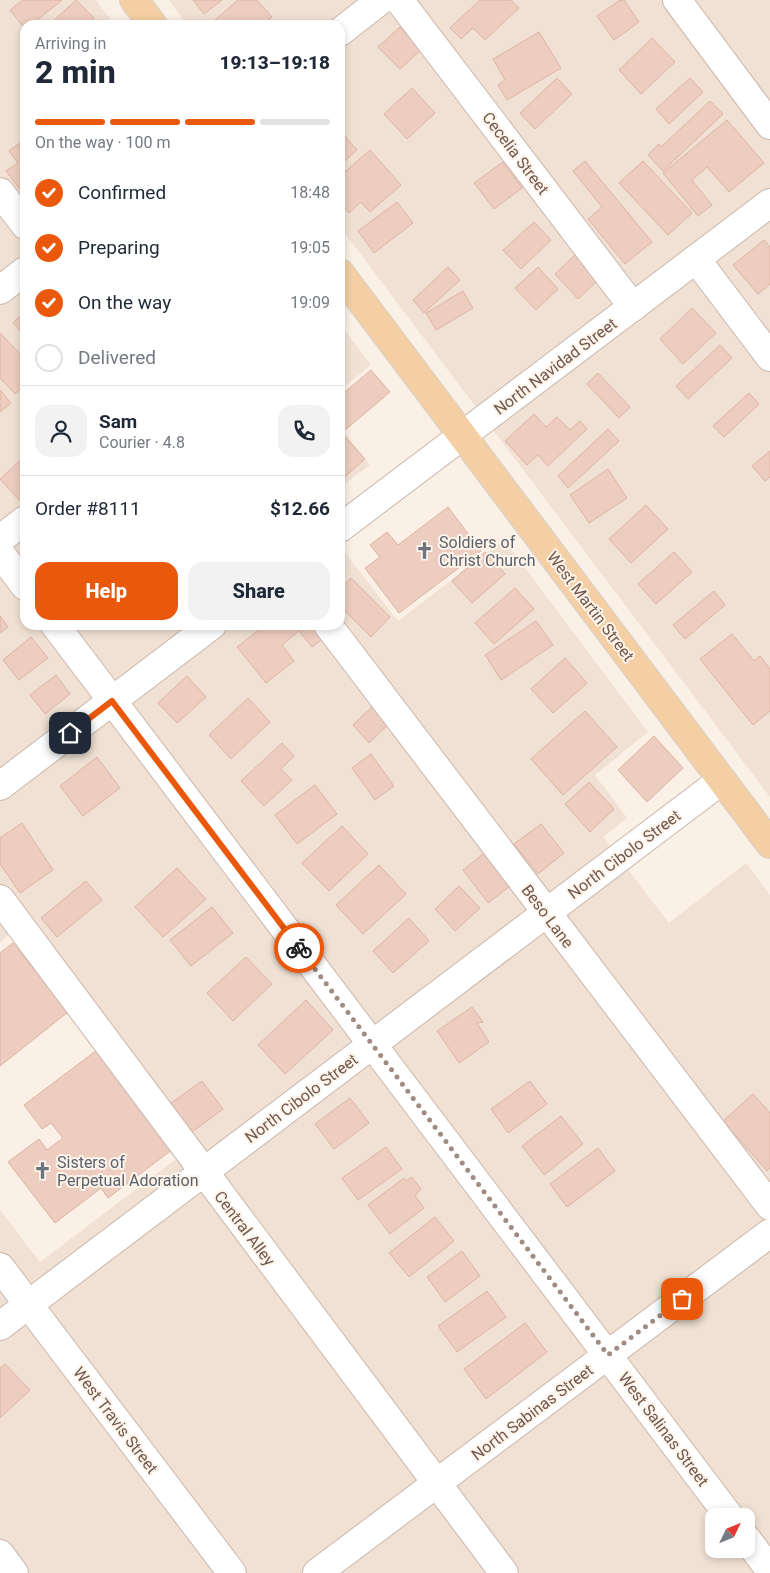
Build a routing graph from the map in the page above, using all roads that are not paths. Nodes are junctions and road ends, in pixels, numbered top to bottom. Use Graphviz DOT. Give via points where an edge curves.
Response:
graph roads {
  1 [pos="134,0"];
  2 [pos="381,0"];
  3 [pos="399,0"];
  4 [pos="676,0"];
  5 [pos="149,20"];
  6 [pos="345,28"];
  7 [pos="770,125"];
  8 [pos="0,192"];
  9 [pos="770,203"];
  10 [pos="20,219"];
  11 [pos="696,259"];
  12 [pos="20,275"];
  13 [pos="345,283"];
  14 [pos="0,290"];
  15 [pos="633,306"];
  16 [pos="770,357"];
  17 [pos="463,435"];
  18 [pos="20,524"];
  19 [pos="345,524"];
  20 [pos="0,539"];
  21 [pos="0,553"];
  22 [pos="20,579"];
  23 [pos="58,630"];
  24 [pos="205,630"];
  25 [pos="332,630"];
  26 [pos="112,701"];
  27 [pos="722,780"];
  28 [pos="0,786"];
  29 [pos="770,844"];
  30 [pos="0,899"];
  31 [pos="546,913"];
  32 [pos="373,1044"];
  33 [pos="203,1172"];
  34 [pos="770,1206"];
  35 [pos="770,1233"];
  36 [pos="0,1267"];
  37 [pos="28,1304"];
  38 [pos="0,1326"];
  39 [pos="608,1355"];
  40 [pos="438,1482"];
  41 [pos="724,1508"];
  42 [pos="755,1550"];
  43 [pos="0,1554"];
  44 [pos="770,1570"];
  45 [pos="14,1573"];
  46 [pos="232,1573"];
  47 [pos="317,1573"];
  48 [pos="504,1573"];
  1 -- 5 [label="main road"];
  2 -- 6 [label="street"];
  3 -- 15 [label="street, Cecelia Street"];
  4 -- 7 [label="street"];
  8 -- 10 [label="street"];
  9 -- 11 [label="street, North Navidad Street"];
  11 -- 15 [label="street, North Navidad Street"];
  11 -- 16 [label="street"];
  12 -- 14 [label="street"];
  13 -- 17 [label="main road, West Martin Street"];
  15 -- 17 [label="street, North Navidad Street"];
  17 -- 19 [label="street, North Navidad Street"];
  17 -- 27 [label="main road, West Martin Street"];
  18 -- 20 [label="street"];
  21 -- 22 [label="street"];
  23 -- 26 [label="street, West Salinas Street"];
  24 -- 26 [label="street"];
  25 -- 31 [label="street, Beso Lane"];
  26 -- 28 [label="street"];
  26 -- 32 [label="street, West Salinas Street"];
  27 -- 29 [label="main road, West Martin Street"];
  27 -- 31 [label="street, North Cibolo Street"];
  30 -- 33 [label="street, Central Alley"];
  31 -- 32 [label="street, North Cibolo Street"];
  31 -- 34 [label="street, Beso Lane"];
  32 -- 33 [label="street, North Cibolo Street"];
  32 -- 39 [label="street, West Salinas Street"];
  33 -- 37 [label="street, North Cibolo Street"];
  33 -- 40 [label="street, Central Alley"];
  35 -- 39 [label="street, North Sabinas Street"];
  36 -- 37 [label="street, West Travis Street"];
  37 -- 38 [label="street, North Cibolo Street"];
  37 -- 46 [label="street, West Travis Street"];
  39 -- 40 [label="street, North Sabinas Street"];
  39 -- 41 [label="street, West Salinas Street"];
  40 -- 47 [label="street, North Sabinas Street"];
  40 -- 48 [label="street, Central Alley"];
  42 -- 44 [label="street"];
  43 -- 45 [label="street"];
}
